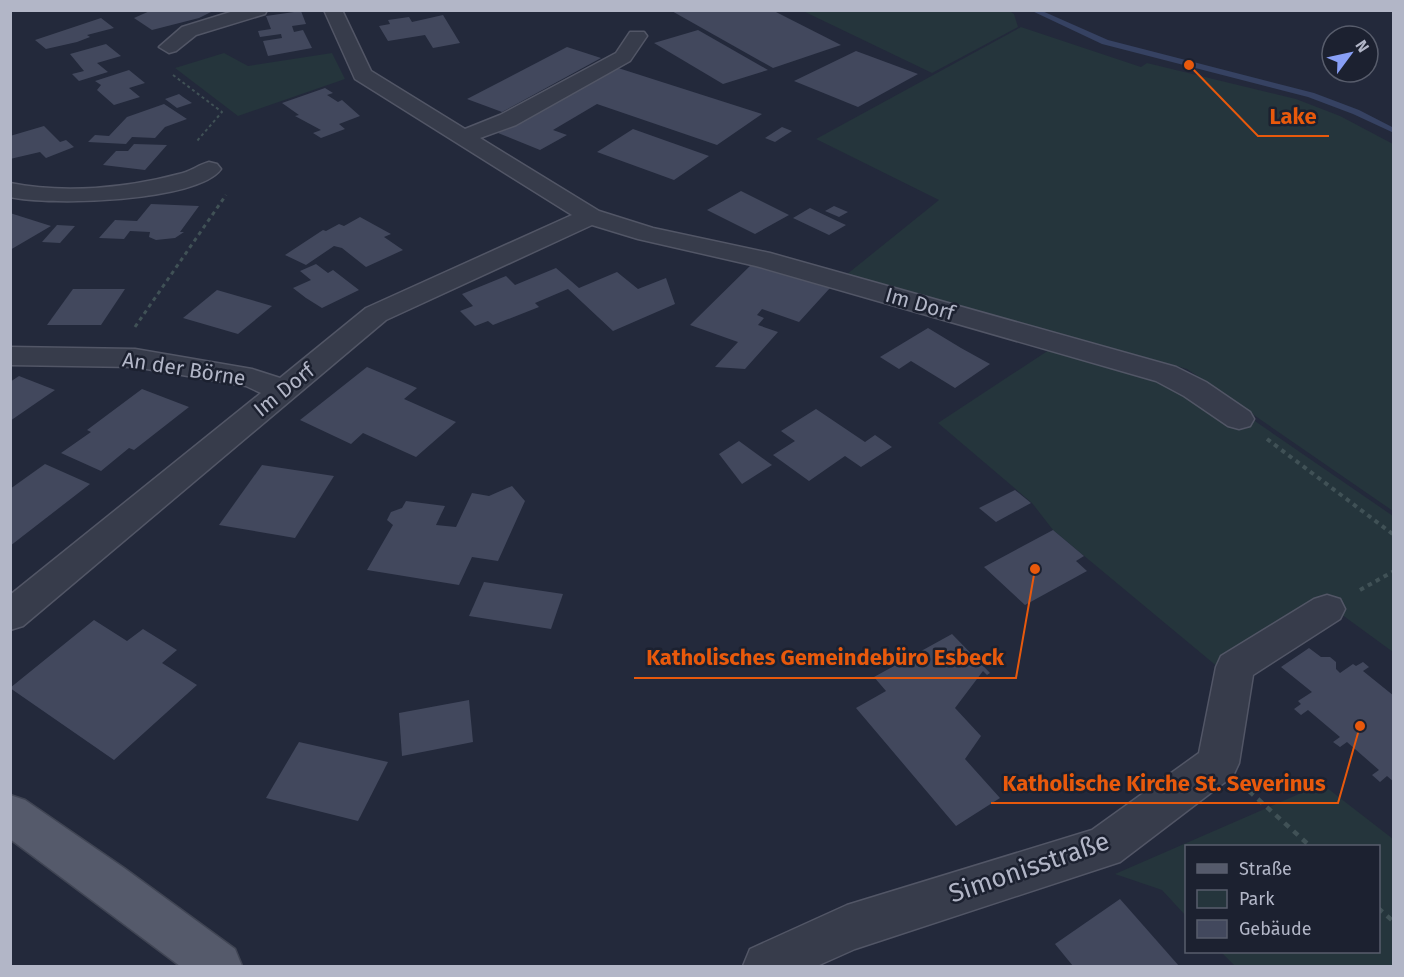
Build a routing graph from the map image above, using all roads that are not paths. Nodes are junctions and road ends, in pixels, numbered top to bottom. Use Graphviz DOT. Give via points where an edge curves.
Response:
graph roads {
  1 [pos="258,10"];
  2 [pos="333,10"];
  3 [pos="637,36"];
  4 [pos="169,47"];
  5 [pos="464,137"];
  6 [pos="208,169"];
  7 [pos="10,190"];
  8 [pos="590,216"];
  9 [pos="10,356"];
  10 [pos="283,390"];
  11 [pos="1239,419"];
  12 [pos="1327,609"];
  13 [pos="10,615"];
  14 [pos="14,821"];
  15 [pos="218,966"];
  16 [pos="767,966"];
  1 -- 4 [label="street" via="189,32"];
  2 -- 5 [label="street, Im Dorf" via="362,75"];
  3 -- 5 [label="street" via="623,57 508,120"];
  5 -- 8 [label="street, Im Dorf"];
  6 -- 7 [label="street" via="188,180 100,195 24,194"];
  8 -- 10 [label="street, Im Dorf" via="376,314"];
  8 -- 11 [label="street, Im Dorf" via="647,234 761,259 1166,374"];
  9 -- 10 [label="street, An der Börne" via="135,358 252,378"];
  10 -- 13 [label="street, Im Dorf"];
  12 -- 16 [label="street, Simonisstraße" via="1235,667 1218,763 1104,847 847,928"];
  14 -- 15 [label="main road" via="108,883"];
}
